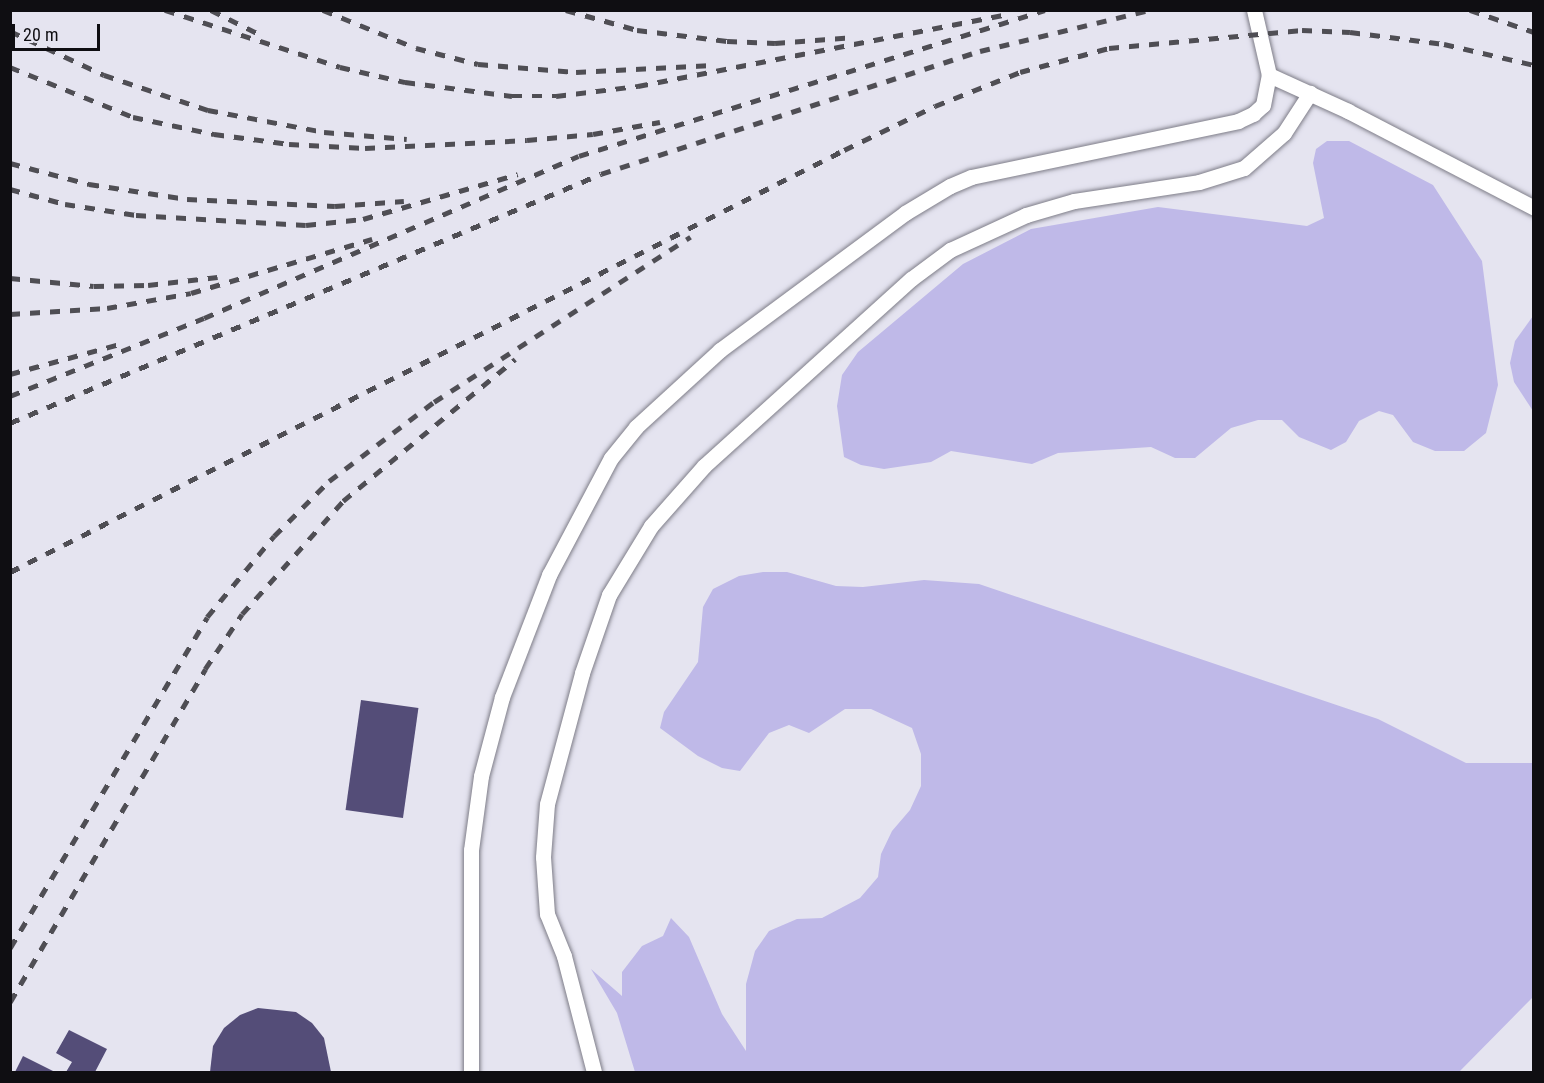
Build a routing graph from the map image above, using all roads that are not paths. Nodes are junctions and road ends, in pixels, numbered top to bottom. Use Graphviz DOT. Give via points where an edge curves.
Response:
graph roads {
  1 [pos="1254,10"];
  2 [pos="1269,75"];
  3 [pos="1310,93"];
  4 [pos="1533,208"];
  5 [pos="471,1072"];
  6 [pos="594,1072"];
  1 -- 2 [label="lane"];
  2 -- 3 [label="lane"];
  2 -- 5 [label="lane" via="1263,105 1238,122 971,177 933,195 720,350 636,427 611,458 569,530 526,632 492,734 471,850"];
  3 -- 4 [label="lane"];
  3 -- 6 [label="lane" via="1284,133 1244,168 1177,186 1074,201 1026,215 951,250 910,279 704,466 651,526 609,595 582,673 548,804 543,857 548,914 564,956"];
}
